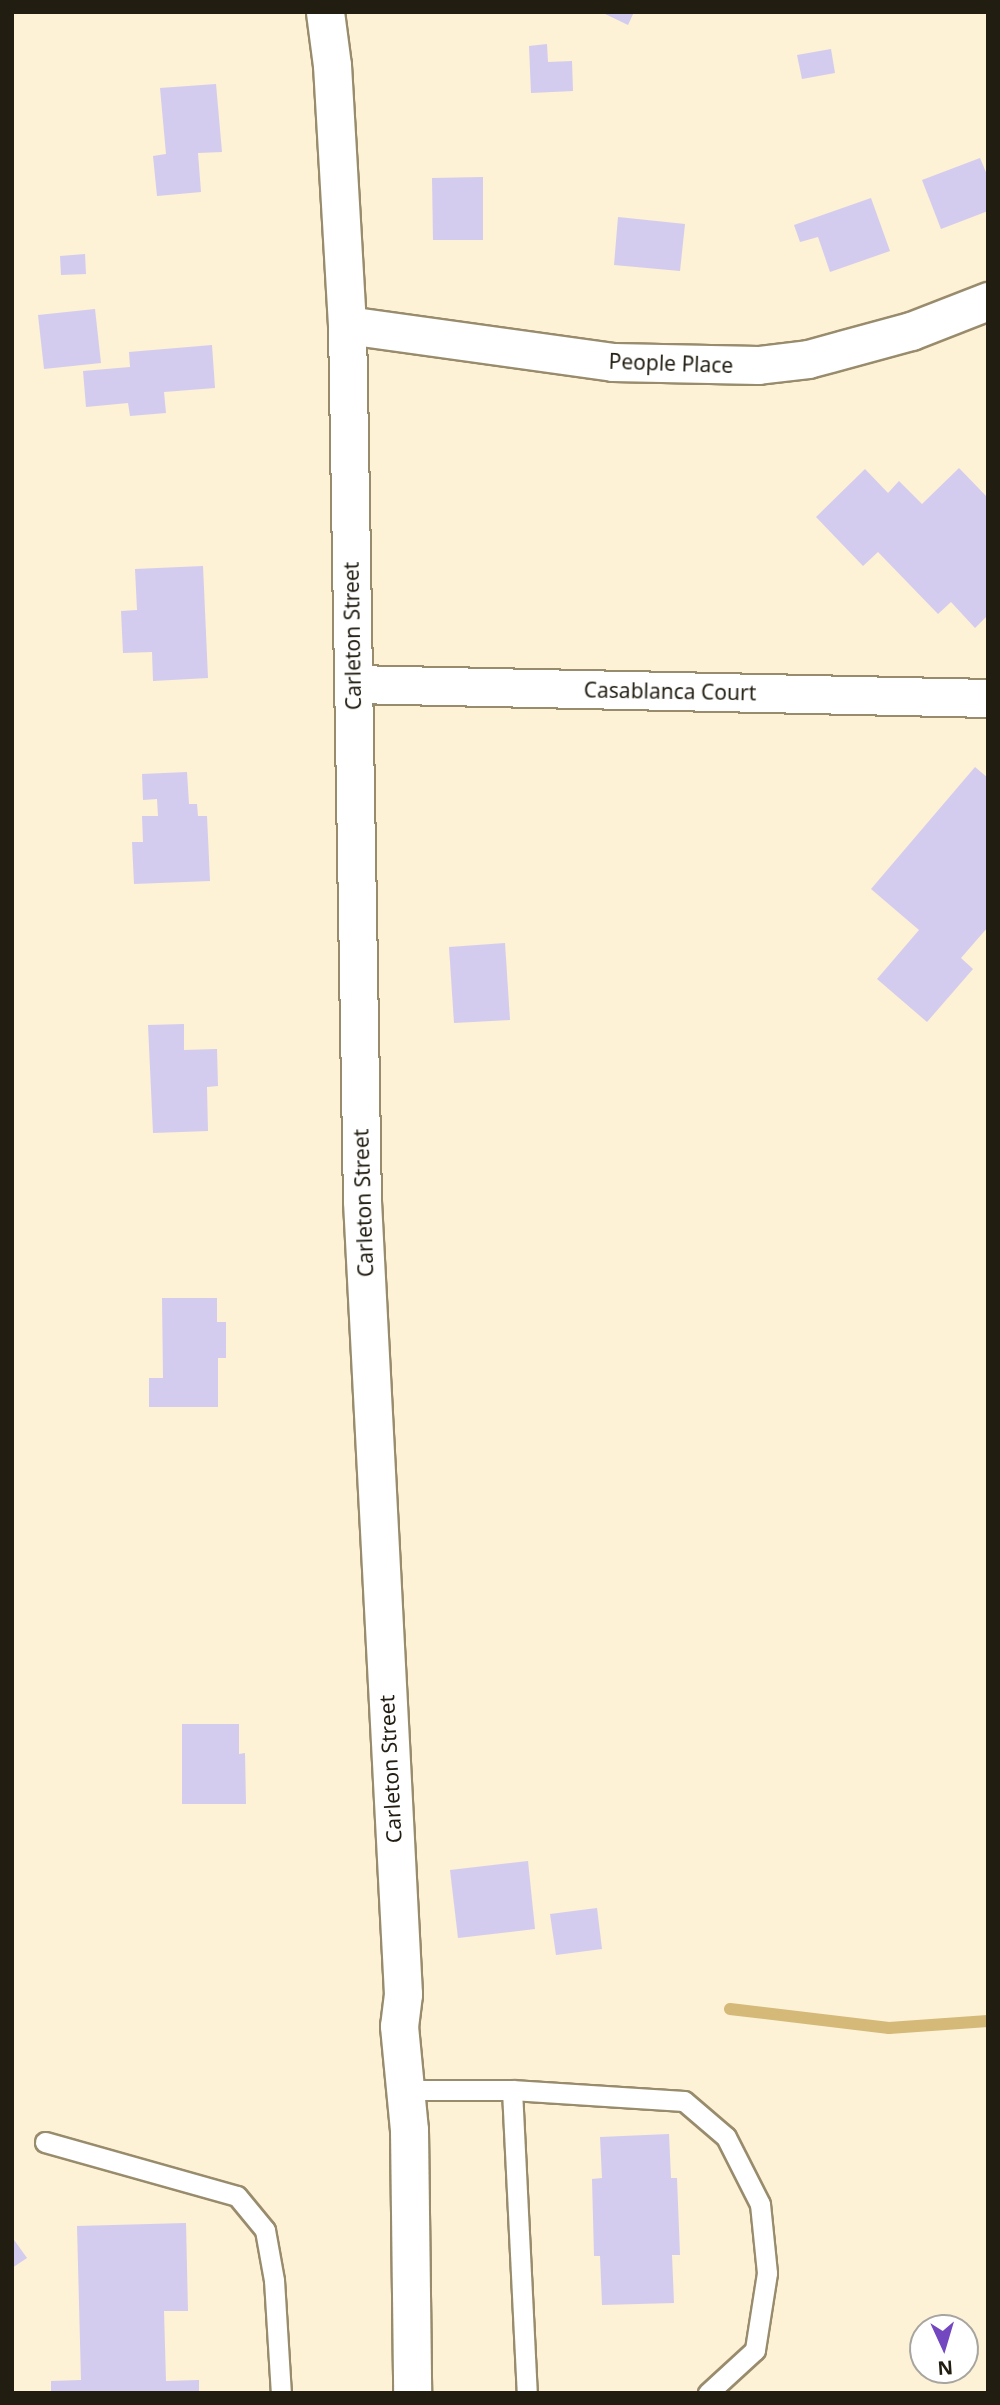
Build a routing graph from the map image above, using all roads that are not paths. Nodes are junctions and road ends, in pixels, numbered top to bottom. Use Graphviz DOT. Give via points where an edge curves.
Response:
graph roads {
  1 [pos="325,12"];
  2 [pos="988,301"];
  3 [pos="347,325"];
  4 [pos="353,684"];
  5 [pos="988,698"];
  6 [pos="403,2090"];
  7 [pos="512,2090"];
  8 [pos="45,2142"];
  9 [pos="281,2393"];
  10 [pos="412,2393"];
  11 [pos="527,2393"];
  12 [pos="708,2393"];
  1 -- 3 [label="street, Carleton Street"];
  2 -- 3 [label="street, People Place" via="911,331 807,359 758,365 612,362"];
  3 -- 4 [label="street, Carleton Street"];
  4 -- 5 [label="street, Casablanca Court"];
  4 -- 6 [label="street, Carleton Street" via="362,1201"];
  6 -- 7 [label="lane"];
  6 -- 10 [label="street, Carleton Street" via="409,2130"];
  7 -- 11 [label="lane"];
  7 -- 12 [label="lane" via="684,2101 726,2137 760,2204 767,2273 754,2350"];
  8 -- 9 [label="lane" via="237,2196 265,2230 274,2280"];
}
